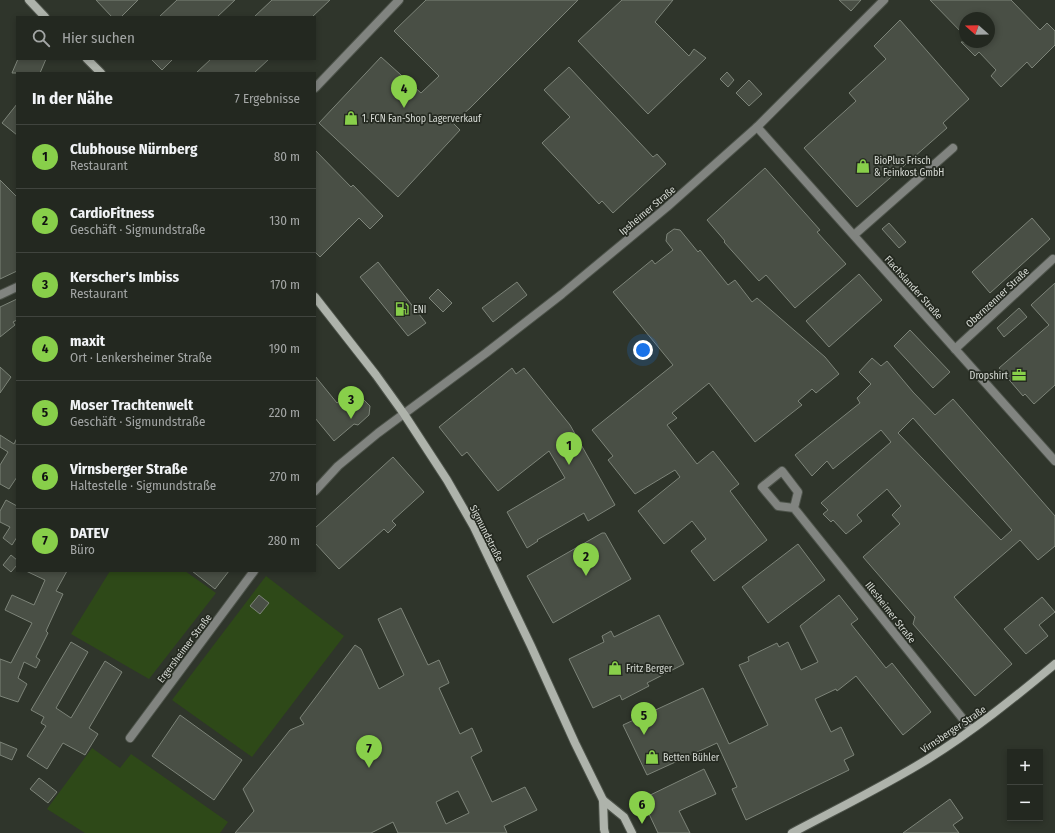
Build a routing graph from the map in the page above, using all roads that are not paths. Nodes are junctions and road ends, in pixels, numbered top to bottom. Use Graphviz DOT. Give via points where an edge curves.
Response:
graph roads {
  1 [pos="29,0"];
  2 [pos="399,0"];
  3 [pos="884,0"];
  4 [pos="45,16"];
  5 [pos="88,60"];
  6 [pos="100,72"];
  7 [pos="316,87"];
  8 [pos="757,127"];
  9 [pos="953,148"];
  10 [pos="854,235"];
  11 [pos="1053,259"];
  12 [pos="16,287"];
  13 [pos="0,295"];
  14 [pos="316,298"];
  15 [pos="955,349"];
  16 [pos="404,414"];
  17 [pos="1055,460"];
  18 [pos="316,490"];
  19 [pos="794,508"];
  20 [pos="253,572"];
  21 [pos="1055,664"];
  22 [pos="971,729"];
  23 [pos="130,738"];
  24 [pos="603,800"];
  25 [pos="606,833"];
  26 [pos="632,833"];
  27 [pos="792,833"];
  1 -- 4 [label="main road"];
  2 -- 7 [label="street"];
  3 -- 8 [label="street, Ipsheimer Straße"];
  5 -- 6 [label="main road"];
  8 -- 10 [label="street, Flachslander Straße"];
  8 -- 16 [label="street, Ipsheimer Straße" via="667,207 562,294"];
  9 -- 10 [label="street"];
  10 -- 15 [label="street, Flachslander Straße"];
  11 -- 15 [label="street, Obernzenner Straße"];
  12 -- 13 [label="street"];
  14 -- 16 [label="main road, Sigmundstraße"];
  15 -- 17 [label="street, Flachslander Straße"];
  16 -- 18 [label="street" via="349,457"];
  16 -- 24 [label="main road, Sigmundstraße" via="474,527"];
  19 -- 19 [label="street" via="798,492 782,471 762,487 778,506"];
  19 -- 22 [label="street, Illesheimer Straße"];
  20 -- 23 [label="street, Ergersheimer Straße"];
  21 -- 22 [label="main road, Virnsberger Straße"];
  22 -- 27 [label="main road, Virnsberger Straße" via="928,759"];
  24 -- 25 [label="main road, Sigmundstraße"];
  24 -- 26 [label="main road, Sigmundstraße" via="624,817"];
}
